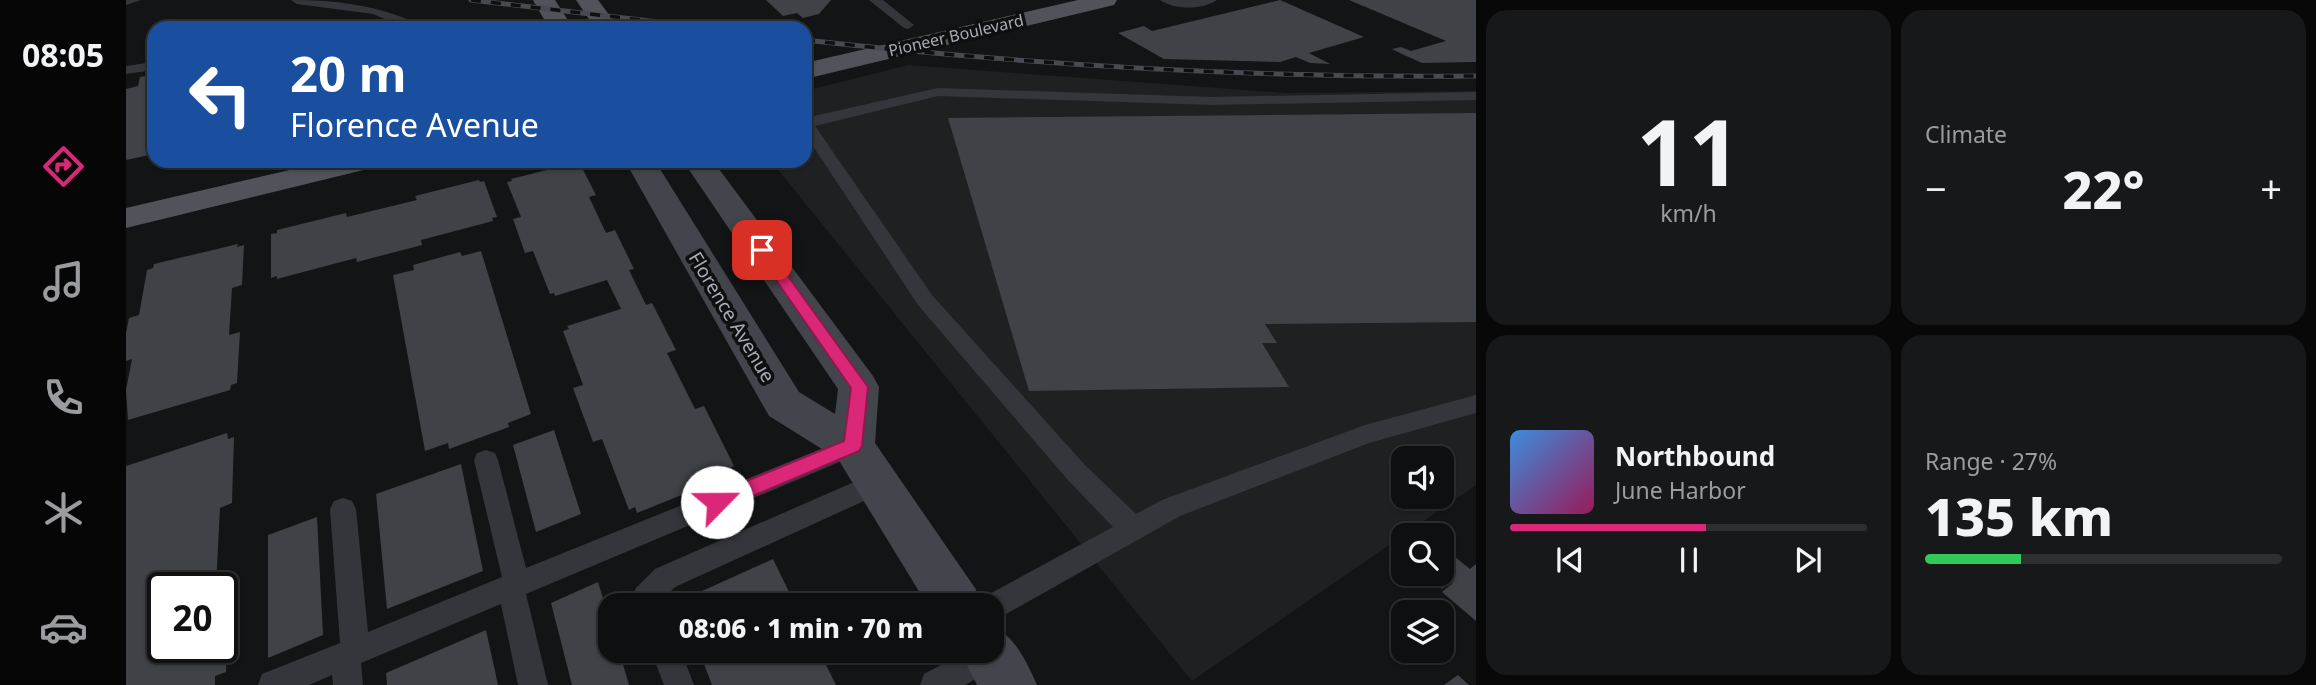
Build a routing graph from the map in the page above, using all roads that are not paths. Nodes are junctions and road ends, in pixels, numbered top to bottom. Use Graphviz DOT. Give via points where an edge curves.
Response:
graph roads {
  1 [pos="135,0"];
  2 [pos="297,0"];
  3 [pos="544,0"];
  4 [pos="587,0"];
  5 [pos="874,0"];
  6 [pos="1014,0"];
  7 [pos="1106,0"];
  8 [pos="1166,0"];
  9 [pos="1211,0"];
  10 [pos="126,1"];
  11 [pos="395,21"];
  12 [pos="557,21"];
  13 [pos="602,21"];
  14 [pos="908,25"];
  15 [pos="812,47"];
  16 [pos="147,66"];
  17 [pos="812,69"];
  18 [pos="126,71"];
  19 [pos="1476,96"];
  20 [pos="812,123"];
  21 [pos="812,133"];
  22 [pos="337,168"];
  23 [pos="644,168"];
  24 [pos="703,168"];
  25 [pos="126,218"];
  26 [pos="1476,404"];
  27 [pos="486,460"];
  28 [pos="865,464"];
  29 [pos="343,509"];
  30 [pos="1133,529"];
  31 [pos="514,586"];
  32 [pos="650,593"];
  33 [pos="949,593"];
  34 [pos="1004,641"];
  35 [pos="350,653"];
  36 [pos="671,663"];
  37 [pos="972,663"];
  38 [pos="273,685"];
  39 [pos="348,685"];
  40 [pos="533,685"];
  41 [pos="679,685"];
  42 [pos="934,685"];
  1 -- 10 [label="lane"];
  2 -- 11 [label="lane" via="376,11"];
  3 -- 12 [label="main road"];
  4 -- 13 [label="main road"];
  5 -- 14 [label="lane"];
  6 -- 14 [label="main road, Pioneer Boulevard"];
  7 -- 17 [label="main road, Pioneer Boulevard"];
  8 -- 9 [label="lane" via="1196,4"];
  14 -- 15 [label="main road, Pioneer Boulevard"];
  16 -- 18 [label="lane"];
  19 -- 20 [label="lane" via="1212,101 939,92"];
  21 -- 30 [label="lane" via="925,300 1076,472"];
  22 -- 25 [label="main road"];
  23 -- 28 [label="main road, Florence Avenue" via="784,404"];
  24 -- 28 [label="main road" via="859,387"];
  26 -- 30 [label="lane" via="1365,435 1171,508"];
  27 -- 31 [label="lane"];
  28 -- 31 [label="lane"];
  28 -- 32 [label="lane" via="665,578"];
  28 -- 33 [label="main road, Florence Avenue"];
  29 -- 35 [label="lane"];
  30 -- 34 [label="lane"];
  31 -- 35 [label="lane"];
  31 -- 40 [label="lane"];
  35 -- 38 [label="lane"];
  35 -- 39 [label="lane"];
  36 -- 41 [label="lane"];
  37 -- 42 [label="lane"];
}
